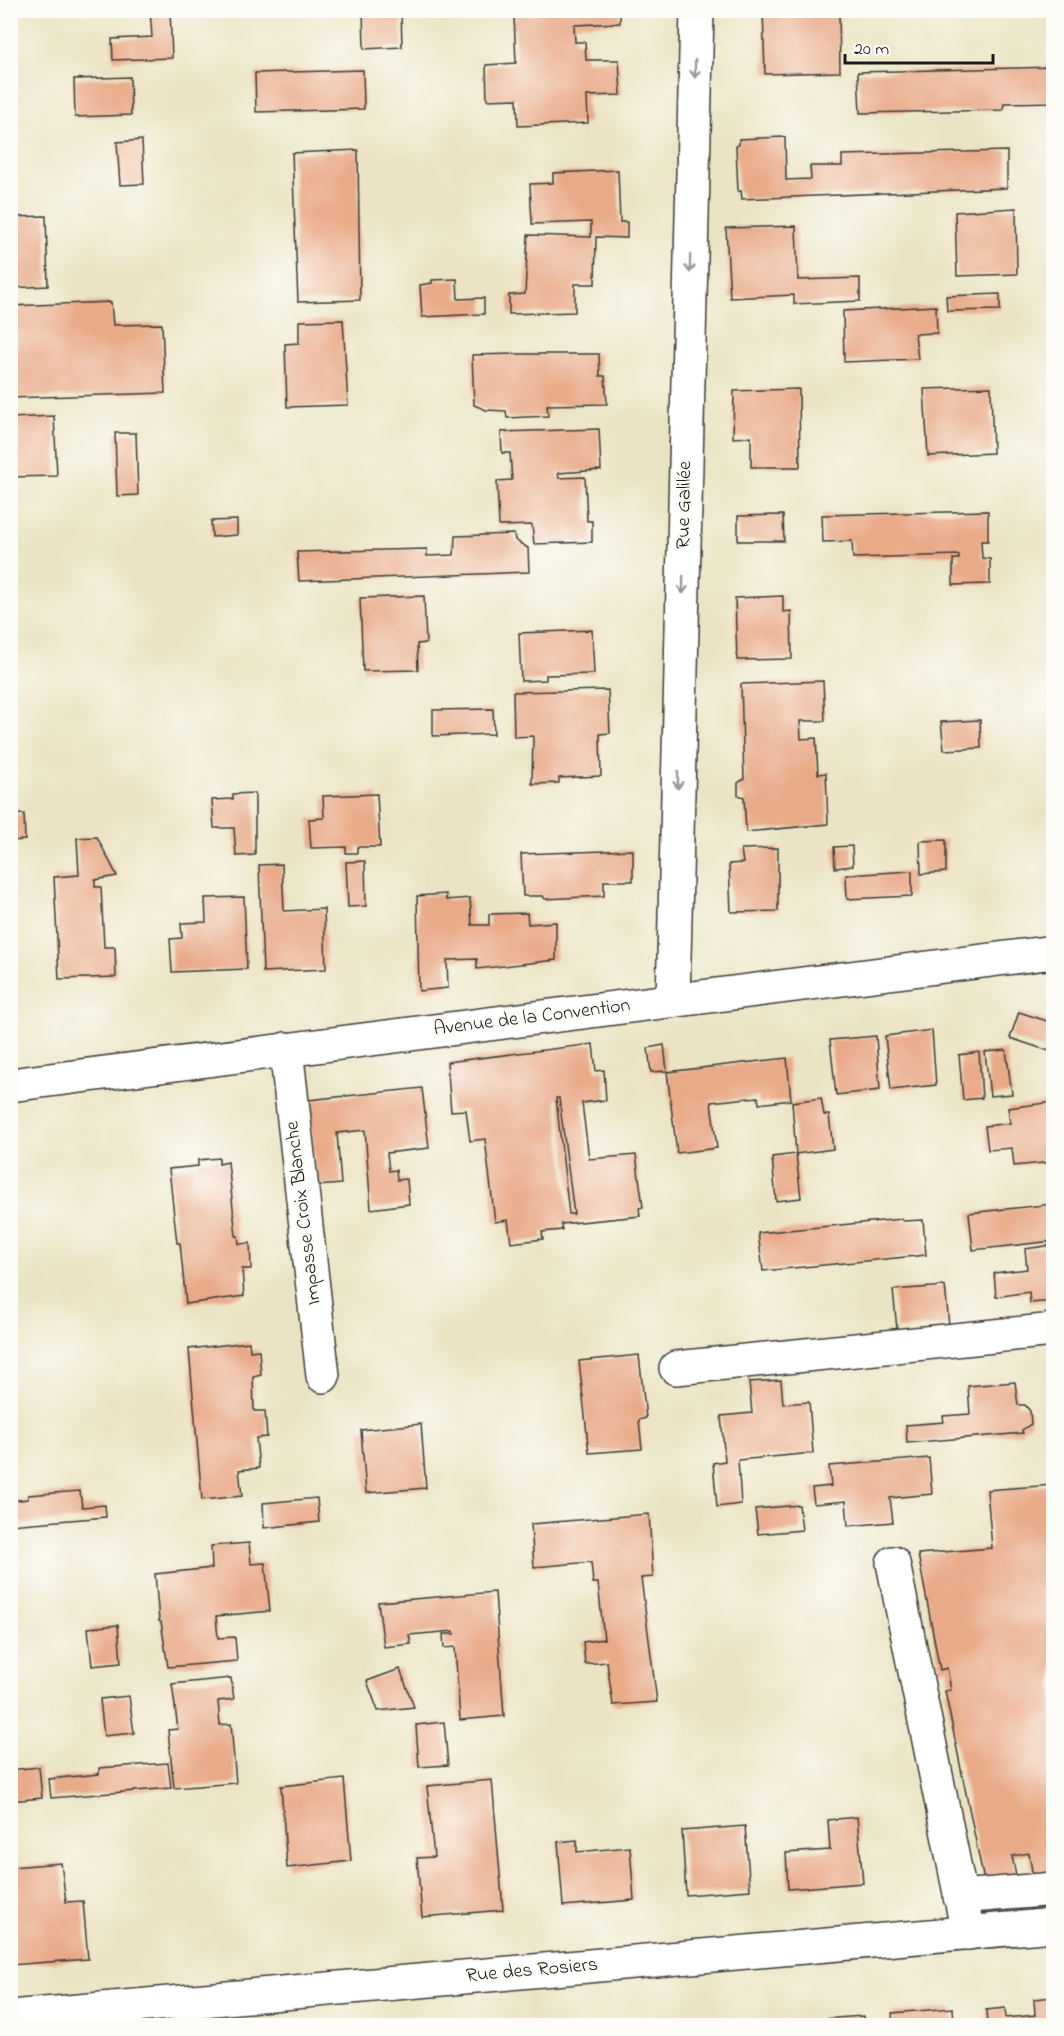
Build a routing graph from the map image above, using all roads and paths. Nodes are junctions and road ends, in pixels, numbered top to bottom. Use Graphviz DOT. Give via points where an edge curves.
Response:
graph roads {
  1 [pos="697,10"];
  2 [pos="1053,952"];
  3 [pos="673,1000"];
  4 [pos="286,1049"];
  5 [pos="10,1085"];
  6 [pos="1053,1330"];
  7 [pos="676,1368"];
  8 [pos="323,1376"];
  9 [pos="893,1563"];
  10 [pos="1053,1889"];
  11 [pos="960,1897"];
  12 [pos="1053,1925"];
  13 [pos="968,1933"];
  14 [pos="10,2017"];
  1 -- 3 [label="street, Rue Galilée, one-way"];
  2 -- 3 [label="street, Avenue de la Convention"];
  3 -- 4 [label="street, Avenue de la Convention"];
  4 -- 5 [label="street, Avenue de la Convention"];
  4 -- 8 [label="street, Impasse Croix Blanche"];
  6 -- 7 [label="street"];
  9 -- 11 [label="street"];
  10 -- 11 [label="street"];
  11 -- 13 [label="street"];
  12 -- 13 [label="street, Rue des Rosiers"];
  13 -- 14 [label="street, Rue des Rosiers"];
}
